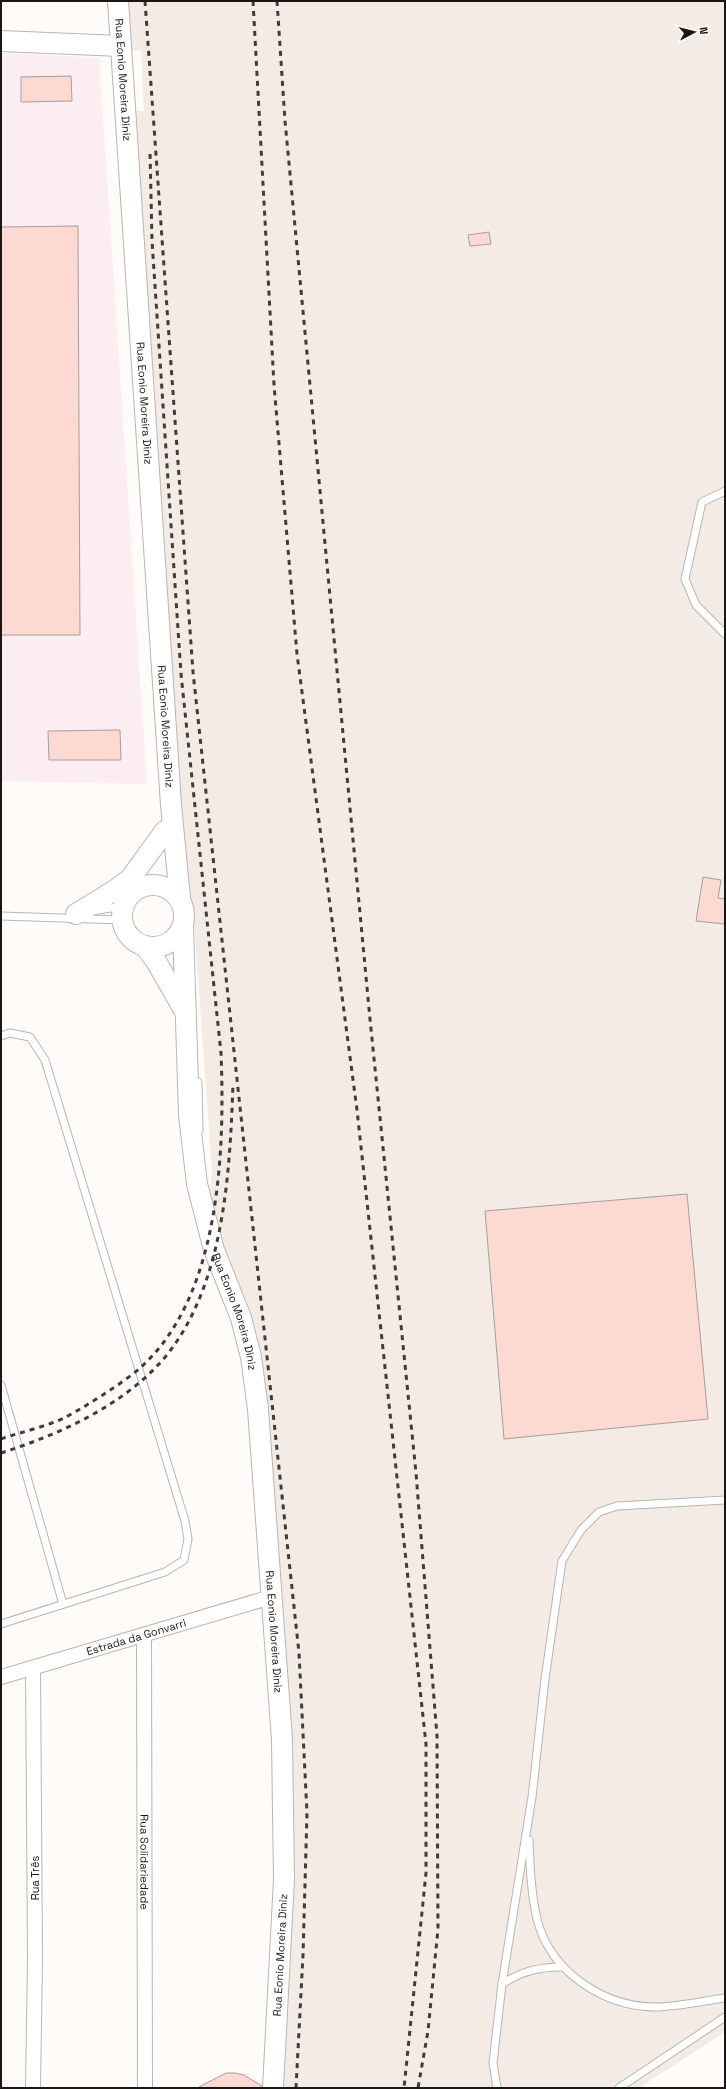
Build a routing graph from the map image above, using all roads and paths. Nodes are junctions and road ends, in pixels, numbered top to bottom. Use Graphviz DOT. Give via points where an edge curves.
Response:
graph roads {
  1 [pos="118,1"];
  2 [pos="1,41"];
  3 [pos="121,46"];
  4 [pos="725,491"];
  5 [pos="725,634"];
  6 [pos="171,805"];
  7 [pos="165,831"];
  8 [pos="139,887"];
  9 [pos="122,913"];
  10 [pos="183,913"];
  11 [pos="76,914"];
  12 [pos="1,916"];
  13 [pos="46,918"];
  14 [pos="146,946"];
  15 [pos="189,1013"];
  16 [pos="1,1036"];
  17 [pos="197,1071"];
  18 [pos="197,1184"];
  19 [pos="1,1385"];
  20 [pos="725,1500"];
  21 [pos="271,1597"];
  22 [pos="63,1604"];
  23 [pos="1,1624"];
  24 [pos="144,1635"];
  25 [pos="33,1668"];
  26 [pos="1,1677"];
  27 [pos="528,1826"];
  28 [pos="562,1967"];
  29 [pos="502,1984"];
  30 [pos="725,1998"];
  31 [pos="725,2018"];
  32 [pos="33,2088"];
  33 [pos="145,2088"];
  34 [pos="272,2088"];
  35 [pos="497,2088"];
  36 [pos="619,2088"];
  1 -- 3 [label="main road, Rua Eonio Moreira Diniz"];
  2 -- 3 [label="main road"];
  3 -- 6 [label="main road, Rua Eonio Moreira Diniz"];
  4 -- 5 [label="lane" via="702,502 685,579 696,605"];
  6 -- 7 [label="main road, Rua Eonio Moreira Diniz"];
  6 -- 10 [label="main road, Rua Eonio Moreira Diniz"];
  7 -- 8 [label="main road, Rua Eonio Moreira Diniz" via="162,856 149,877"];
  7 -- 11 [label="main road" via="130,879"];
  8 -- 9 [label="main road" via="129,895"];
  8 -- 10 [label="main road" via="154,883 169,887"];
  9 -- 11 [label="lane"];
  9 -- 13 [label="lane"];
  9 -- 14 [label="main road" via="126,931 134,941"];
  10 -- 14 [label="main road" via="174,940 161,947"];
  10 -- 15 [label="main road, Rua Eonio Moreira Diniz"];
  11 -- 13 [label="lane"];
  12 -- 13 [label="lane"];
  14 -- 15 [label="main road, Rua Eonio Moreira Diniz"];
  15 -- 18 [label="main road, Rua Eonio Moreira Diniz" via="189,1116"];
  16 -- 22 [label="lane" via="10,1033 30,1037 45,1060 185,1521 188,1539 184,1560 165,1572"];
  17 -- 18 [label="lane, Rua Eonio Moreira Diniz" via="200,1118"];
  18 -- 21 [label="main road, Rua Eonio Moreira Diniz" via="214,1250 241,1318 251,1357 258,1409"];
  19 -- 22 [label="lane"];
  20 -- 27 [label="lane" via="616,1506 599,1512 581,1530 562,1561"];
  21 -- 24 [label="street, Estrada da Gonvarri"];
  21 -- 34 [label="main road, Rua Eonio Moreira Diniz" via="282,1740 284,1879"];
  22 -- 23 [label="lane"];
  24 -- 25 [label="street, Estrada da Gonvarri"];
  24 -- 33 [label="street, Rua Solidariedade"];
  25 -- 26 [label="street, Estrada da Gonvarri"];
  25 -- 32 [label="street, Rua Três"];
  27 -- 28 [label="lane" via="532,1891 537,1920 546,1944"];
  27 -- 29 [label="lane"];
  28 -- 29 [label="lane" via="530,1970"];
  28 -- 30 [label="lane" via="588,1988 609,1998 638,2006 659,2007"];
  29 -- 35 [label="lane" via="493,2063"];
  31 -- 36 [label="lane"];
}
